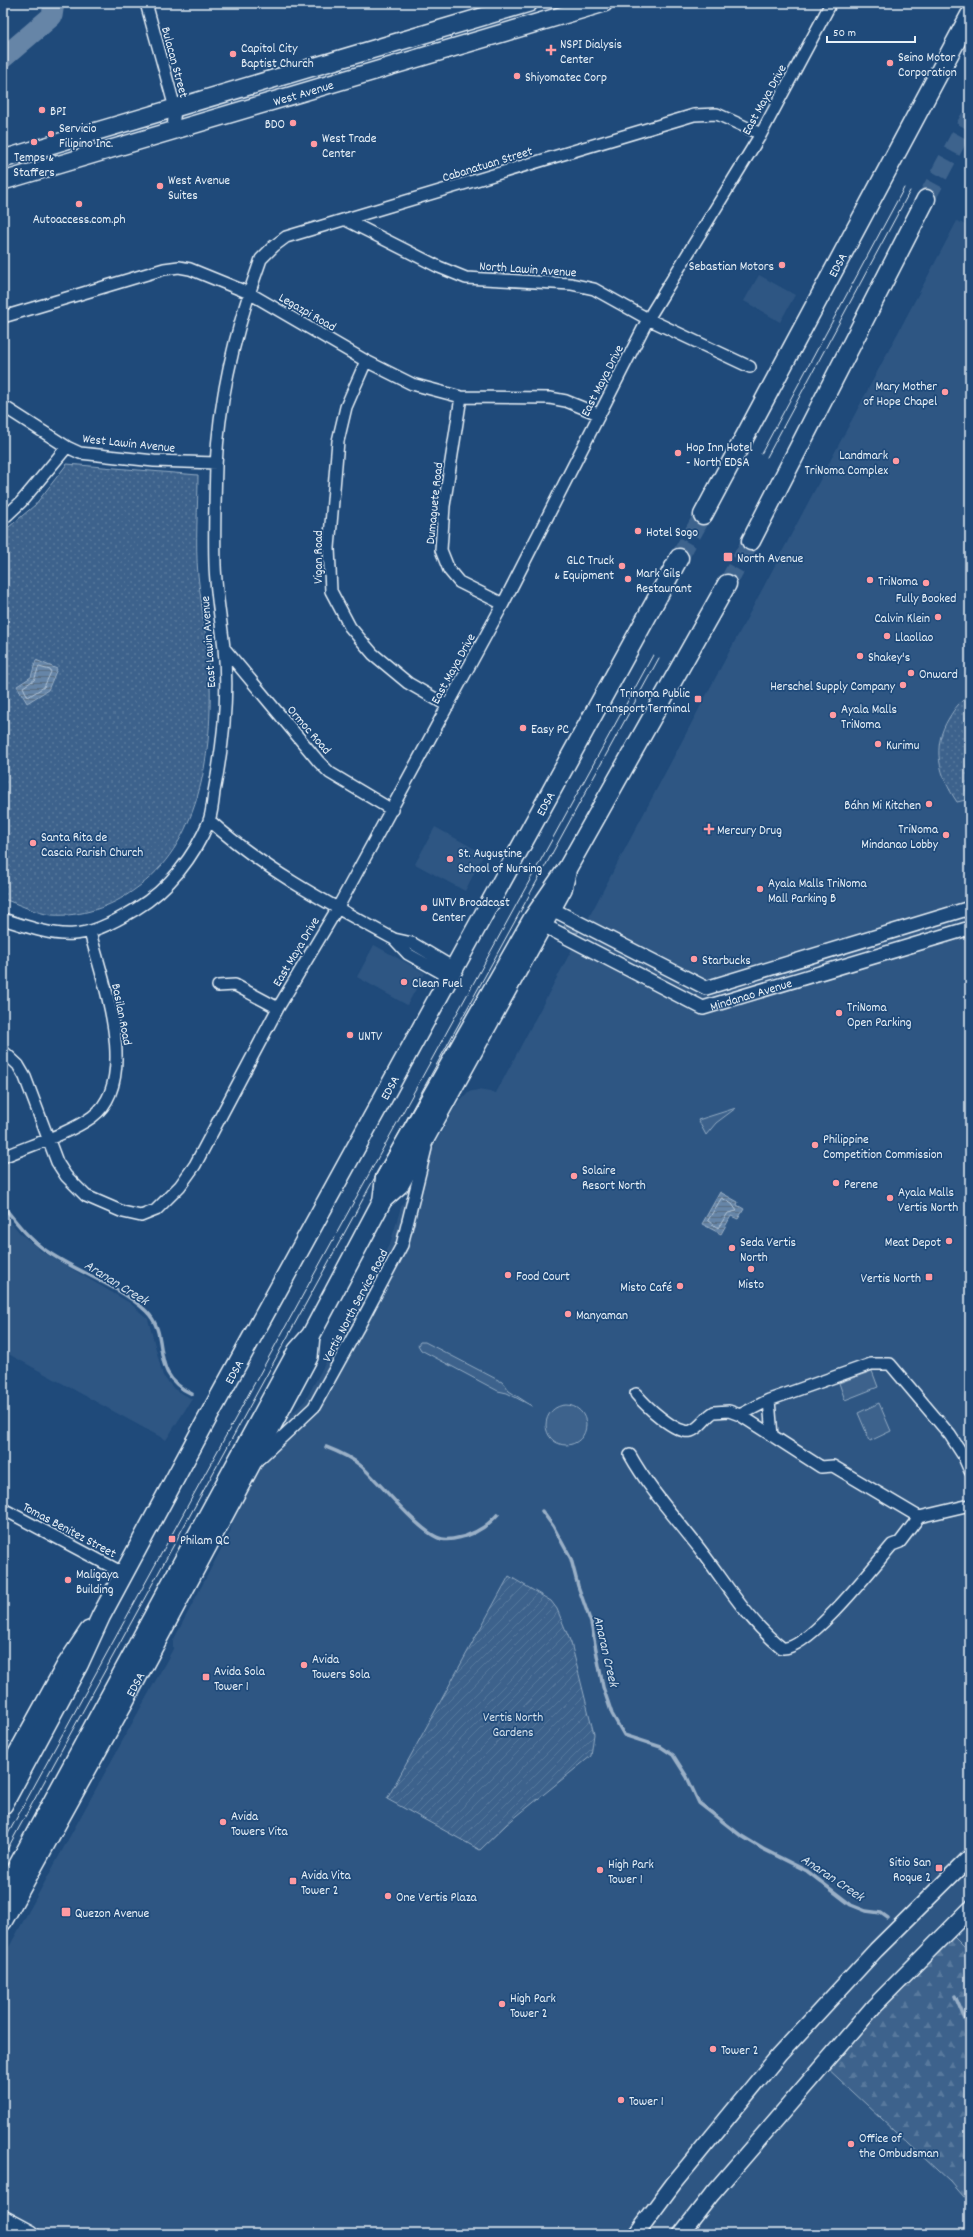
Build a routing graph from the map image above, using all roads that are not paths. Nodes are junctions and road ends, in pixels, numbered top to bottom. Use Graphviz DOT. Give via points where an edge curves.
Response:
graph roads {
  1 [pos="146,3"];
  2 [pos="529,3"];
  3 [pos="604,3"];
  4 [pos="831,3"];
  5 [pos="970,15"];
  6 [pos="175,108"];
  7 [pos="173,129"];
  8 [pos="761,134"];
  9 [pos="3,159"];
  10 [pos="3,181"];
  11 [pos="926,199"];
  12 [pos="346,220"];
  13 [pos="249,293"];
  14 [pos="3,317"];
  15 [pos="648,319"];
  16 [pos="366,361"];
  17 [pos="750,367"];
  18 [pos="461,397"];
  19 [pos="3,406"];
  20 [pos="598,414"];
  21 [pos="67,447"];
  22 [pos="216,463"];
  23 [pos="703,515"];
  24 [pos="3,518"];
  25 [pos="751,541"];
  26 [pos="679,558"];
  27 [pos="727,584"];
  28 [pos="503,604"];
  29 [pos="224,648"];
  30 [pos="448,706"];
  31 [pos="392,810"];
  32 [pos="209,820"];
  33 [pos="568,867"];
  34 [pos="337,908"];
  35 [pos="970,908"];
  36 [pos="552,909"];
  37 [pos="3,919"];
  38 [pos="543,926"];
  39 [pos="970,928"];
  40 [pos="595,931"];
  41 [pos="90,932"];
  42 [pos="585,947"];
  43 [pos="452,972"];
  44 [pos="218,986"];
  45 [pos="278,1008"];
  46 [pos="3,1051"];
  47 [pos="430,1130"];
  48 [pos="48,1138"];
  49 [pos="3,1157"];
  50 [pos="382,1201"];
  51 [pos="311,1335"];
  52 [pos="636,1394"];
  53 [pos="769,1400"];
  54 [pos="740,1416"];
  55 [pos="772,1436"];
  56 [pos="630,1455"];
  57 [pos="251,1465"];
  58 [pos="970,1471"];
  59 [pos="970,1505"];
  60 [pos="3,1509"];
  61 [pos="919,1517"];
  62 [pos="123,1573"];
  63 [pos="101,1616"];
  64 [pos="3,1779"];
  65 [pos="3,1805"];
  66 [pos="970,1858"];
  67 [pos="3,1893"];
  68 [pos="970,1909"];
  69 [pos="3,1922"];
  70 [pos="3,2219"];
  71 [pos="31,2234"];
  72 [pos="636,2234"];
  73 [pos="681,2234"];
  1 -- 6 [label="street, Bulacan Street"];
  2 -- 6 [label="main road, West Avenue"];
  3 -- 7 [label="main road, West Avenue"];
  4 -- 8 [label="street, East Maya Drive"];
  5 -- 23 [label="highway, EDSA"];
  6 -- 7 [label="street, Bulacan Street"];
  6 -- 9 [label="main road, West Avenue"];
  7 -- 10 [label="main road, West Avenue"];
  8 -- 12 [label="street, Cabanatuan Street" via="717,114 694,115"];
  8 -- 15 [label="street, East Maya Drive"];
  11 -- 25 [label="highway"];
  12 -- 13 [label="street, Cabanatuan Street" via="286,238 274,246 261,260"];
  12 -- 15 [label="street, North Lawin Avenue" via="466,278 584,286 603,293"];
  13 -- 14 [label="street, Legazpi Road" via="190,269 172,267"];
  13 -- 16 [label="street, Legazpi Road"];
  13 -- 22 [label="street, East Lawin Avenue" via="238,328 224,393"];
  15 -- 17 [label="street, North Lawin Avenue"];
  15 -- 20 [label="street, East Maya Drive"];
  16 -- 18 [label="street, Legazpi Road" via="412,384"];
  16 -- 30 [label="street, Vigan Road" via="346,407 338,441 328,548 331,591 350,627 373,654 408,683"];
  18 -- 20 [label="street, Legazpi Road" via="550,398 566,401"];
  18 -- 28 [label="street, Dumaguete Road" via="444,506 441,550 449,570 459,582"];
  19 -- 21 [label="street, West Lawin Avenue"];
  20 -- 28 [label="street, East Maya Drive"];
  21 -- 22 [label="street, West Lawin Avenue" via="80,453"];
  21 -- 24 [label="street" via="21,502"];
  22 -- 29 [label="street, East Lawin Avenue" via="215,566"];
  26 -- 43 [label="highway, EDSA"];
  27 -- 33 [label="highway, EDSA"];
  28 -- 30 [label="street, East Maya Drive"];
  29 -- 31 [label="street, Ormoc Road" via="319,762 330,772"];
  29 -- 32 [label="street, East Lawin Avenue" via="225,704 219,766"];
  30 -- 31 [label="street, East Maya Drive"];
  31 -- 34 [label="street, East Maya Drive"];
  32 -- 34 [label="street" via="243,850"];
  32 -- 41 [label="street, East Lawin Avenue" via="175,878 144,904"];
  33 -- 36 [label="main road, EDSA" via="563,889"];
  33 -- 50 [label="highway, EDSA" via="533,918 385,1178"];
  34 -- 43 [label="street" via="394,939 412,943"];
  34 -- 45 [label="street, East Maya Drive"];
  35 -- 40 [label="street, Mindanao Avenue" via="706,988"];
  36 -- 38 [label="main road, EDSA"];
  36 -- 40 [label="street, Mindanao Avenue"];
  37 -- 41 [label="street, East Lawin Avenue" via="48,933 64,935"];
  38 -- 42 [label="street, Mindanao Avenue"];
  38 -- 47 [label="main road, EDSA"];
  39 -- 42 [label="street, Mindanao Avenue" via="703,1008"];
  40 -- 42 [label="street" via="587,935"];
  41 -- 48 [label="street, Basilan Road" via="115,1034 115,1084 104,1106 92,1117"];
  43 -- 62 [label="highway, EDSA"];
  44 -- 45 [label="street" via="234,985"];
  45 -- 48 [label="street, East Maya Drive" via="195,1165 168,1201 156,1210 135,1216 86,1196 66,1176 57,1162"];
  46 -- 48 [label="street, East Maya Drive" via="18,1065 25,1077"];
  47 -- 50 [label="main road, EDSA" via="400,1185"];
  47 -- 57 [label="street, Vertis North Service Road" via="402,1245 314,1407"];
  48 -- 49 [label="street, Basilan Road"];
  50 -- 51 [label="highway, EDSA"];
  51 -- 57 [label="main road, EDSA" via="309,1357"];
  51 -- 67 [label="highway, EDSA" via="297,1351"];
  52 -- 54 [label="street" via="655,1415 689,1432 714,1412 729,1411"];
  53 -- 54 [label="street"];
  53 -- 55 [label="street"];
  53 -- 58 [label="street" via="871,1364 890,1364 950,1435"];
  54 -- 55 [label="street"];
  55 -- 61 [label="street" via="821,1467 833,1466"];
  56 -- 61 [label="street" via="644,1480 700,1549 731,1595 764,1633 782,1648 793,1647 839,1608 892,1545 900,1542"];
  57 -- 69 [label="main road, EDSA"];
  59 -- 61 [label="street"];
  60 -- 62 [label="street, Tomas Benitez Street"];
  62 -- 63 [label="highway, EDSA"];
  63 -- 64 [label="main road, EDSA" via="86,1633 65,1666"];
  63 -- 65 [label="highway, EDSA" via="79,1664"];
  66 -- 72 [label="main road" via="876,1950 779,2055 674,2183"];
  68 -- 73 [label="main road" via="875,2005 712,2194"];
  70 -- 71 [label="main road"];
}
